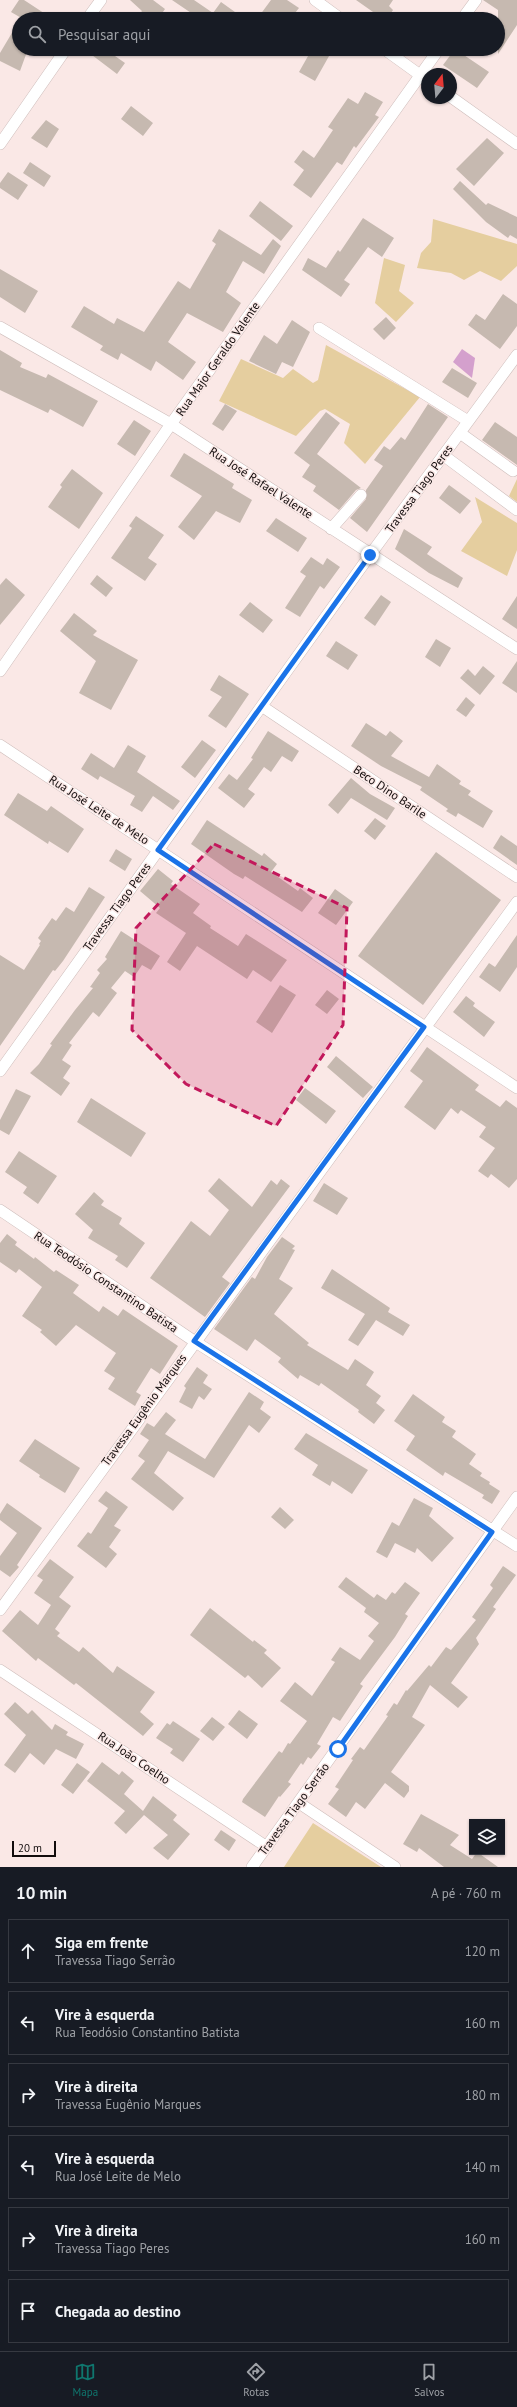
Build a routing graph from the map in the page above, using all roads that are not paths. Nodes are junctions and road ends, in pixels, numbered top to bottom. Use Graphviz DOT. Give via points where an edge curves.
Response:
graph roads {
  1 [pos="100,0"];
  2 [pos="315,0"];
  3 [pos="476,0"];
  4 [pos="92,12"];
  5 [pos="332,12"];
  6 [pos="467,12"];
  7 [pos="61,56"];
  8 [pos="394,56"];
  9 [pos="435,56"];
  10 [pos="428,68"];
  11 [pos="421,76"];
  12 [pos="421,80"];
  13 [pos="457,101"];
  14 [pos="0,144"];
  15 [pos="517,144"];
  16 [pos="0,327"];
  17 [pos="319,328"];
  18 [pos="517,355"];
  19 [pos="468,422"];
  20 [pos="171,424"];
  21 [pos="460,433"];
  22 [pos="443,455"];
  23 [pos="513,471"];
  24 [pos="361,495"];
  25 [pos="517,510"];
  26 [pos="331,529"];
  27 [pos="370,555"];
  28 [pos="517,649"];
  29 [pos="0,671"];
  30 [pos="263,707"];
  31 [pos="0,745"];
  32 [pos="158,850"];
  33 [pos="517,877"];
  34 [pos="517,902"];
  35 [pos="424,1027"];
  36 [pos="0,1071"];
  37 [pos="517,1088"];
  38 [pos="0,1210"];
  39 [pos="194,1341"];
  40 [pos="517,1497"];
  41 [pos="492,1532"];
  42 [pos="517,1546"];
  43 [pos="0,1610"];
  44 [pos="0,1670"];
  45 [pos="299,1803"];
  46 [pos="267,1847"];
  47 [pos="252,1867"];
  48 [pos="395,1867"];
  1 -- 4 [label="street"];
  2 -- 5 [label="street"];
  3 -- 6 [label="street"];
  7 -- 14 [label="street"];
  8 -- 11 [label="street"];
  9 -- 10 [label="street, Rua Major Geraldo Valente"];
  12 -- 20 [label="street, Rua Major Geraldo Valente"];
  13 -- 15 [label="street"];
  16 -- 20 [label="street, Rua José Rafael Valente"];
  17 -- 19 [label="street"];
  18 -- 19 [label="street, Travessa Tiago Peres"];
  19 -- 21 [label="street, Travessa Tiago Peres"];
  20 -- 26 [label="street, Rua José Rafael Valente"];
  20 -- 29 [label="street, Rua Major Geraldo Valente"];
  21 -- 22 [label="street, Travessa Tiago Peres"];
  21 -- 23 [label="street"];
  22 -- 25 [label="street"];
  22 -- 27 [label="street, Travessa Tiago Peres"];
  24 -- 26 [label="street"];
  26 -- 27 [label="street, Rua José Rafael Valente"];
  27 -- 28 [label="street, Rua José Rafael Valente"];
  27 -- 30 [label="street, Travessa Tiago Peres"];
  30 -- 32 [label="street, Travessa Tiago Peres"];
  30 -- 33 [label="street, Beco Dino Barile"];
  31 -- 32 [label="street, Rua José Leite de Melo"];
  32 -- 35 [label="street, Rua José Leite de Melo"];
  32 -- 36 [label="street, Travessa Tiago Peres"];
  34 -- 35 [label="street, Travessa Eugênio Marques"];
  35 -- 37 [label="street, Rua José Leite de Melo"];
  35 -- 39 [label="street, Travessa Eugênio Marques"];
  38 -- 39 [label="street, Rua Teodósio Constantino Batista"];
  39 -- 41 [label="street, Rua Teodósio Constantino Batista"];
  39 -- 43 [label="street, Travessa Eugênio Marques"];
  40 -- 41 [label="street, Travessa Tiago Serrão"];
  41 -- 42 [label="street, Rua Teodósio Constantino Batista"];
  41 -- 45 [label="street, Travessa Tiago Serrão"];
  44 -- 46 [label="street, Rua João Coelho"];
  45 -- 46 [label="street, Travessa Tiago Serrão"];
  45 -- 48 [label="street"];
  46 -- 47 [label="street, Travessa Tiago Serrão"];
}
